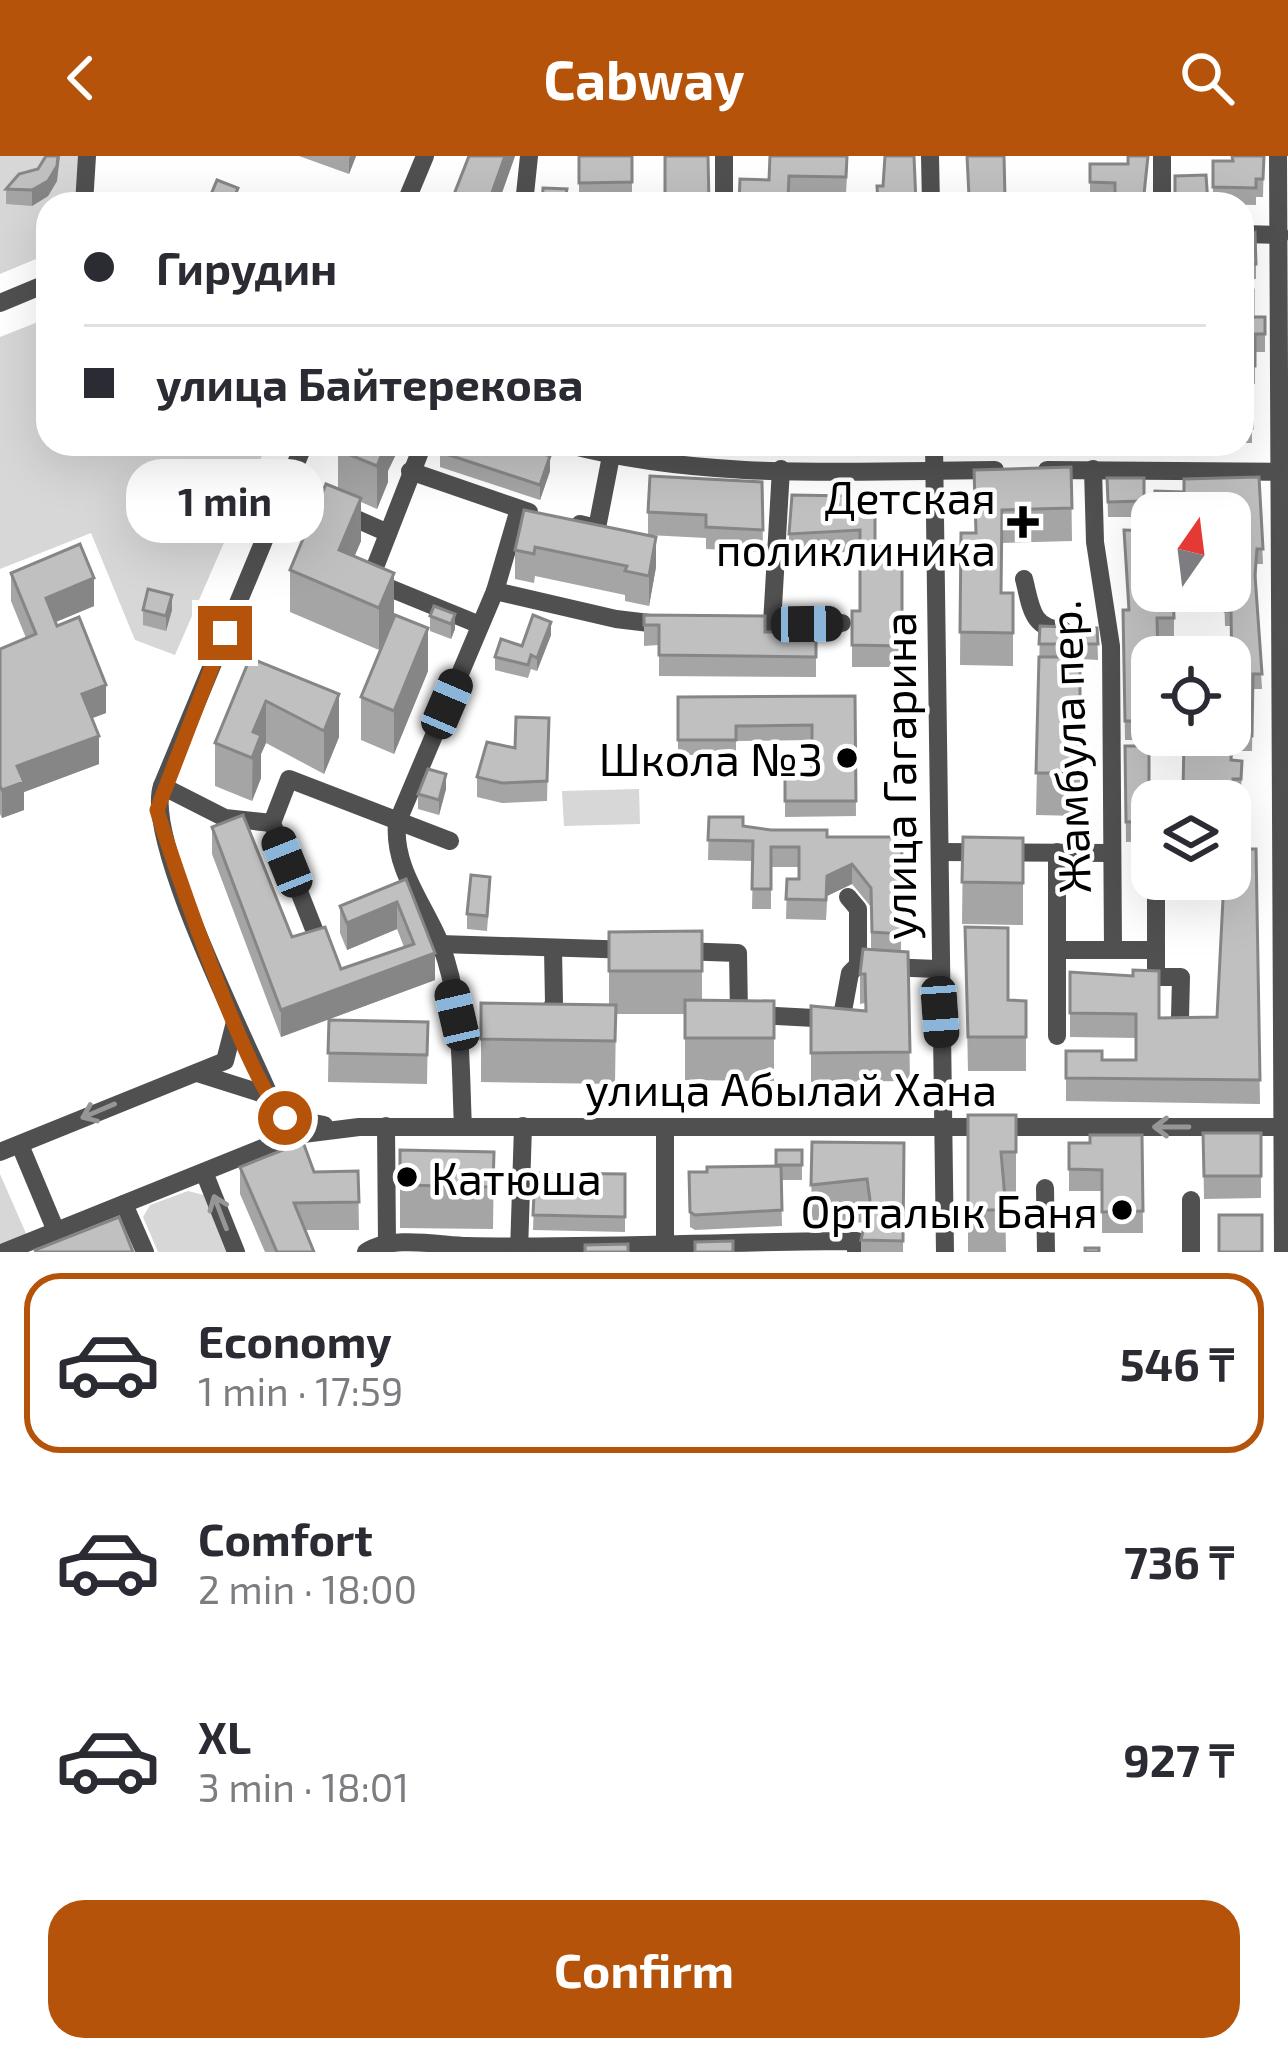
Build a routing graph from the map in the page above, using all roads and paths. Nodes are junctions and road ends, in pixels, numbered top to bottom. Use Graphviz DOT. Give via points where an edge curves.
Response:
graph roads {
  1 [pos="87,156"];
  2 [pos="424,156"];
  3 [pos="529,156"];
  4 [pos="724,156"];
  5 [pos="930,156"];
  6 [pos="1162,156"];
  7 [pos="1278,156"];
  8 [pos="85,192"];
  9 [pos="409,192"];
  10 [pos="525,192"];
  11 [pos="724,192"];
  12 [pos="931,192"];
  13 [pos="1162,192"];
  14 [pos="1254,234"];
  15 [pos="1280,235"];
  16 [pos="36,288"];
  17 [pos="0,303"];
  18 [pos="299,456"];
  19 [pos="417,456"];
  20 [pos="611,456"];
  21 [pos="726,456"];
  22 [pos="934,456"];
  23 [pos="726,469"];
  24 [pos="781,469"];
  25 [pos="1093,469"];
  26 [pos="934,470"];
  27 [pos="410,471"];
  28 [pos="1283,472"];
  29 [pos="286,488"];
  30 [pos="519,509"];
  31 [pos="388,533"];
  32 [pos="1024,579"];
  33 [pos="494,591"];
  34 [pos="842,623"];
  35 [pos="772,624"];
  36 [pos="480,625"];
  37 [pos="1110,632"];
  38 [pos="1284,692"];
  39 [pos="163,786"];
  40 [pos="272,823"];
  41 [pos="397,823"];
  42 [pos="450,841"];
  43 [pos="941,852"];
  44 [pos="1057,852"];
  45 [pos="1112,853"];
  46 [pos="848,897"];
  47 [pos="1156,900"];
  48 [pos="1286,906"];
  49 [pos="319,941"];
  50 [pos="440,944"];
  51 [pos="553,948"];
  52 [pos="645,950"];
  53 [pos="1058,950"];
  54 [pos="1113,950"];
  55 [pos="1155,950"];
  56 [pos="668,951"];
  57 [pos="858,965"];
  58 [pos="937,969"];
  59 [pos="457,1015"];
  60 [pos="478,1015"];
  61 [pos="520,1015"];
  62 [pos="1180,1018"];
  63 [pos="235,1022"];
  64 [pos="1057,1036"];
  65 [pos="196,1073"];
  66 [pos="270,1096"];
  67 [pos="386,1126"];
  68 [pos="464,1126"];
  69 [pos="523,1126"];
  70 [pos="944,1126"];
  71 [pos="359,1127"];
  72 [pos="665,1128"];
  73 [pos="1286,1128"];
  74 [pos="20,1145"];
  75 [pos="0,1152"];
  76 [pos="204,1172"];
  77 [pos="1046,1188"];
  78 [pos="1191,1200"];
  79 [pos="124,1204"];
  80 [pos="56,1231"];
  81 [pos="387,1244"];
  82 [pos="666,1247"];
  83 [pos="518,1250"];
  84 [pos="4,1252"];
  85 [pos="145,1252"];
  86 [pos="236,1252"];
  87 [pos="366,1252"];
  88 [pos="856,1252"];
  89 [pos="945,1252"];
  90 [pos="1046,1252"];
  91 [pos="1190,1252"];
  92 [pos="1283,1252"];
  1 -- 8 [label="street"];
  2 -- 9 [label="street"];
  3 -- 10 [label="street"];
  4 -- 11 [label="street"];
  5 -- 12 [label="street"];
  6 -- 13 [label="street"];
  7 -- 15 [label="street"];
  14 -- 15 [label="street"];
  15 -- 28 [label="street"];
  16 -- 17 [label="street"];
  18 -- 29 [label="street"];
  19 -- 27 [label="street"];
  20 -- 23 [label="street"];
  20 -- 30 [label="street" via="597,528"];
  21 -- 23 [label="street"];
  22 -- 26 [label="street, улица Гагарина"];
  23 -- 24 [label="street"];
  24 -- 26 [label="street"];
  24 -- 35 [label="street"];
  25 -- 26 [label="street"];
  25 -- 28 [label="street"];
  25 -- 37 [label="street, Жамбула пер."];
  26 -- 43 [label="street, улица Гагарина"];
  27 -- 30 [label="street"];
  27 -- 31 [label="street"];
  28 -- 38 [label="street"];
  29 -- 31 [label="street"];
  29 -- 39 [label="street"];
  30 -- 33 [label="street"];
  31 -- 36 [label="street" via="370,580"];
  32 -- 37 [label="street" via="1040,626"];
  33 -- 35 [label="street" via="616,620"];
  33 -- 36 [label="street"];
  34 -- 35 [label="street"];
  36 -- 41 [label="street"];
  37 -- 45 [label="street, Жамбула пер."];
  38 -- 48 [label="street"];
  39 -- 40 [label="street" via="225,818"];
  39 -- 63 [label="street" via="149,810"];
  40 -- 41 [label="street" via="289,778"];
  40 -- 49 [label="street"];
  41 -- 42 [label="street"];
  41 -- 50 [label="street" via="411,886"];
  43 -- 44 [label="street"];
  43 -- 58 [label="street, улица Гагарина"];
  44 -- 45 [label="street"];
  44 -- 53 [label="street"];
  45 -- 54 [label="street, Жамбула пер."];
  46 -- 57 [label="street" via="858,909"];
  47 -- 55 [label="street"];
  48 -- 73 [label="street"];
  50 -- 51 [label="street"];
  50 -- 59 [label="street"];
  51 -- 52 [label="street"];
  51 -- 61 [label="street" via="554,1004 549,1013"];
  53 -- 54 [label="street"];
  53 -- 64 [label="street"];
  54 -- 55 [label="street"];
  55 -- 62 [label="street" via="1156,977 1181,977"];
  56 -- 57 [label="street" via="738,953 739,1014 839,1017"];
  57 -- 58 [label="street"];
  58 -- 70 [label="street, улица Гагарина"];
  59 -- 60 [label="street"];
  59 -- 68 [label="street"];
  63 -- 65 [label="street" via="228,1059"];
  63 -- 66 [label="street"];
  65 -- 66 [label="street"];
  65 -- 74 [label="street, one-way"];
  66 -- 71 [label="street" via="285,1118"];
  67 -- 68 [label="street, улица Абылай Хана"];
  67 -- 71 [label="street, улица Абылай Хана"];
  67 -- 81 [label="street"];
  68 -- 69 [label="street, улица Абылай Хана"];
  69 -- 72 [label="street, улица Абылай Хана"];
  69 -- 83 [label="street"];
  70 -- 72 [label="street, улица Абылай Хана"];
  73 -- 70 [label="street, улица Абылай Хана, one-way"];
  70 -- 89 [label="street, улица Гагарина"];
  71 -- 76 [label="street, улица Абылай Хана" via="295,1135"];
  72 -- 82 [label="street"];
  73 -- 92 [label="street"];
  74 -- 75 [label="street"];
  74 -- 80 [label="street"];
  76 -- 79 [label="street, улица Абылай Хана"];
  86 -- 76 [label="street, one-way"];
  77 -- 90 [label="street"];
  78 -- 91 [label="street"];
  79 -- 80 [label="street, улица Абылай Хана"];
  79 -- 85 [label="street"];
  80 -- 84 [label="street, улица Абылай Хана"];
  81 -- 83 [label="street"];
  81 -- 87 [label="street"];
  82 -- 83 [label="street"];
  82 -- 88 [label="street" via="856,1241"];
}
